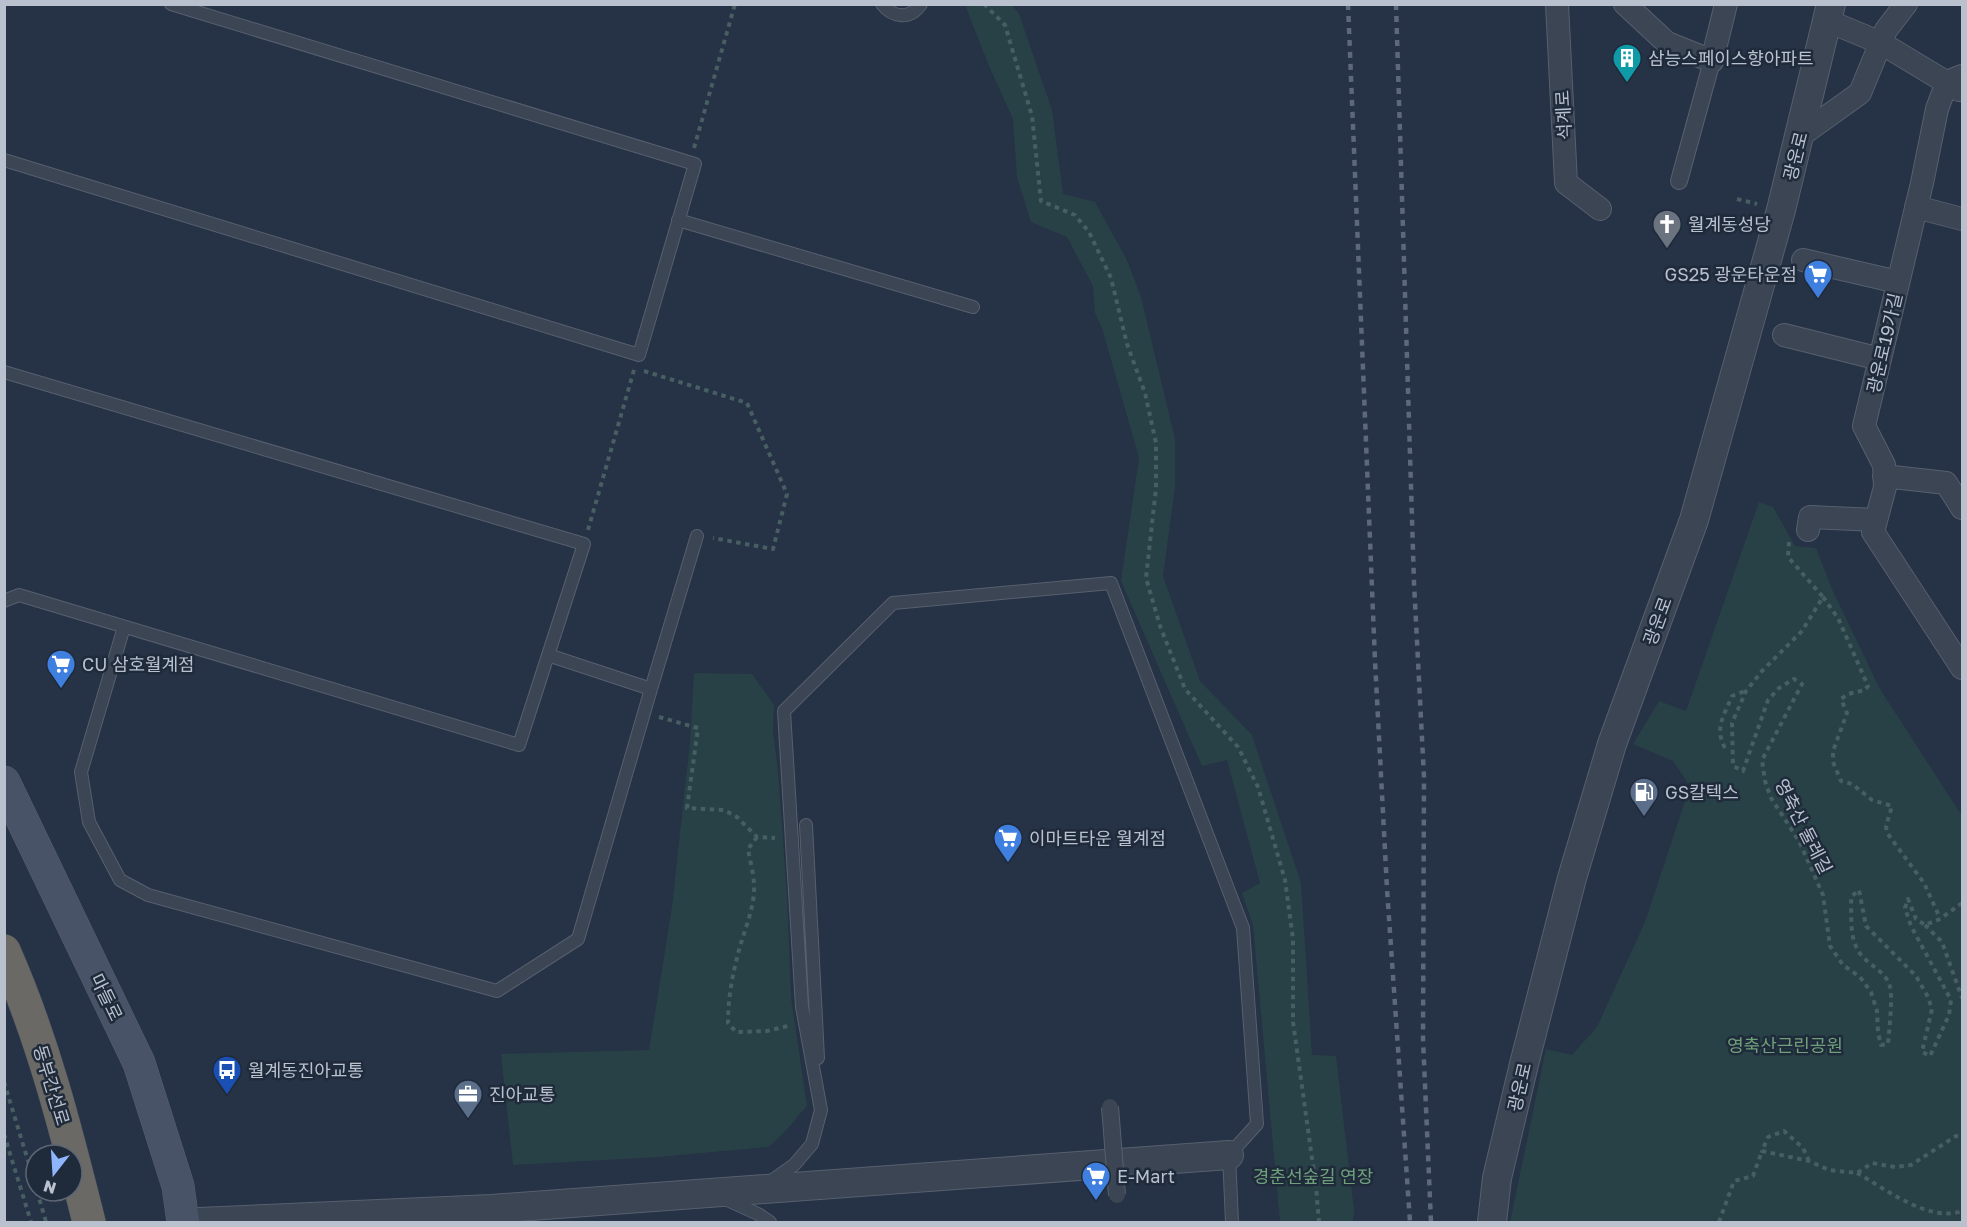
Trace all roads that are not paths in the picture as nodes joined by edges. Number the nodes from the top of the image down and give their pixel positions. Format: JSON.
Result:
{"nodes":[{"id":1,"x":171,"y":4,"type":"edge"},
{"id":2,"x":882,"y":4,"type":"edge"},
{"id":3,"x":921,"y":4,"type":"edge"},
{"id":4,"x":1557,"y":4,"type":"edge"},
{"id":5,"x":1625,"y":4,"type":"edge"},
{"id":6,"x":1726,"y":4,"type":"edge"},
{"id":7,"x":1906,"y":4,"type":"edge"},
{"id":8,"x":1829,"y":13,"type":"edge"},
{"id":9,"x":1881,"y":43,"type":"junction"},
{"id":10,"x":1712,"y":61,"type":"junction"},
{"id":11,"x":1957,"y":84,"type":"edge"},
{"id":12,"x":1800,"y":136,"type":"junction"},
{"id":13,"x":4,"y":160,"type":"edge"},
{"id":14,"x":1679,"y":181,"type":"dead end"},
{"id":15,"x":1916,"y":207,"type":"junction"},
{"id":16,"x":1600,"y":209,"type":"dead end"},
{"id":17,"x":1962,"y":219,"type":"edge"},
{"id":18,"x":678,"y":220,"type":"junction"},
{"id":19,"x":1803,"y":260,"type":"dead end"},
{"id":20,"x":1898,"y":282,"type":"junction"},
{"id":21,"x":973,"y":307,"type":"dead end"},
{"id":22,"x":1784,"y":335,"type":"dead end"},
{"id":23,"x":1880,"y":359,"type":"junction"},
{"id":24,"x":4,"y":372,"type":"edge"},
{"id":25,"x":1884,"y":476,"type":"junction"},
{"id":26,"x":1962,"y":508,"type":"edge"},
{"id":27,"x":1876,"y":520,"type":"junction"},
{"id":28,"x":1809,"y":524,"type":"road end"},
{"id":29,"x":698,"y":536,"type":"road end"},
{"id":30,"x":4,"y":602,"type":"edge"},
{"id":31,"x":124,"y":627,"type":"junction"},
{"id":32,"x":548,"y":655,"type":"junction"},
{"id":33,"x":1962,"y":669,"type":"edge"},
{"id":34,"x":651,"y":689,"type":"junction"},
{"id":35,"x":4,"y":782,"type":"edge"},
{"id":36,"x":806,"y":825,"type":"dead end"},
{"id":37,"x":4,"y":951,"type":"edge"},
{"id":38,"x":1110,"y":1107,"type":"dead end"},
{"id":39,"x":821,"y":1110,"type":"junction"},
{"id":40,"x":1229,"y":1155,"type":"junction"},
{"id":41,"x":759,"y":1191,"type":"junction"},
{"id":42,"x":713,"y":1194,"type":"junction"},
{"id":43,"x":1117,"y":1195,"type":"dead end"},
{"id":44,"x":491,"y":1216,"type":"edge"},
{"id":45,"x":89,"y":1222,"type":"edge"},
{"id":46,"x":183,"y":1222,"type":"edge"},
{"id":47,"x":199,"y":1222,"type":"edge"},
{"id":48,"x":770,"y":1222,"type":"edge"},
{"id":49,"x":1232,"y":1222,"type":"edge"},
{"id":50,"x":1492,"y":1222,"type":"edge"}],
"edges":[{"from":1,"to":18,"type":"lane"},
{"from":2,"to":3,"type":"lane"},
{"from":4,"to":16,"type":"street","name":"석계로"},
{"from":5,"to":10,"type":"street"},
{"from":6,"to":10,"type":"street"},
{"from":7,"to":9,"type":"street"},
{"from":8,"to":9,"type":"street","name":"광운로"},
{"from":8,"to":12,"type":"street","name":"광운로"},
{"from":9,"to":11,"type":"street","name":"광운로19가길"},
{"from":9,"to":12,"type":"street"},
{"from":10,"to":14,"type":"street"},
{"from":11,"to":15,"type":"street","name":"광운로19가길"},
{"from":12,"to":50,"type":"street","name":"광운로"},
{"from":13,"to":18,"type":"lane"},
{"from":15,"to":17,"type":"street"},
{"from":15,"to":20,"type":"street","name":"광운로19가길"},
{"from":18,"to":21,"type":"lane"},
{"from":19,"to":20,"type":"street"},
{"from":20,"to":23,"type":"street","name":"광운로19가길"},
{"from":22,"to":23,"type":"street"},
{"from":23,"to":25,"type":"street","name":"광운로19가길"},
{"from":24,"to":32,"type":"lane"},
{"from":25,"to":26,"type":"street"},
{"from":25,"to":27,"type":"street","name":"광운로19가길"},
{"from":27,"to":28,"type":"street"},
{"from":27,"to":33,"type":"street","name":"광운로19가길"},
{"from":29,"to":34,"type":"lane"},
{"from":30,"to":31,"type":"lane"},
{"from":31,"to":32,"type":"lane"},
{"from":31,"to":34,"type":"lane"},
{"from":32,"to":34,"type":"lane"},
{"from":35,"to":46,"type":"main road","name":"마들로"},
{"from":36,"to":39,"type":"lane"},
{"from":37,"to":45,"type":"highway","name":"동부간선로"},
{"from":38,"to":43,"type":"street","bridge":true},
{"from":39,"to":40,"type":"lane"},
{"from":39,"to":41,"type":"lane"},
{"from":40,"to":41,"type":"street"},
{"from":40,"to":49,"type":"lane"},
{"from":41,"to":42,"type":"street"},
{"from":42,"to":44,"type":"street"},
{"from":42,"to":48,"type":"lane"},
{"from":44,"to":47,"type":"street"}]}
